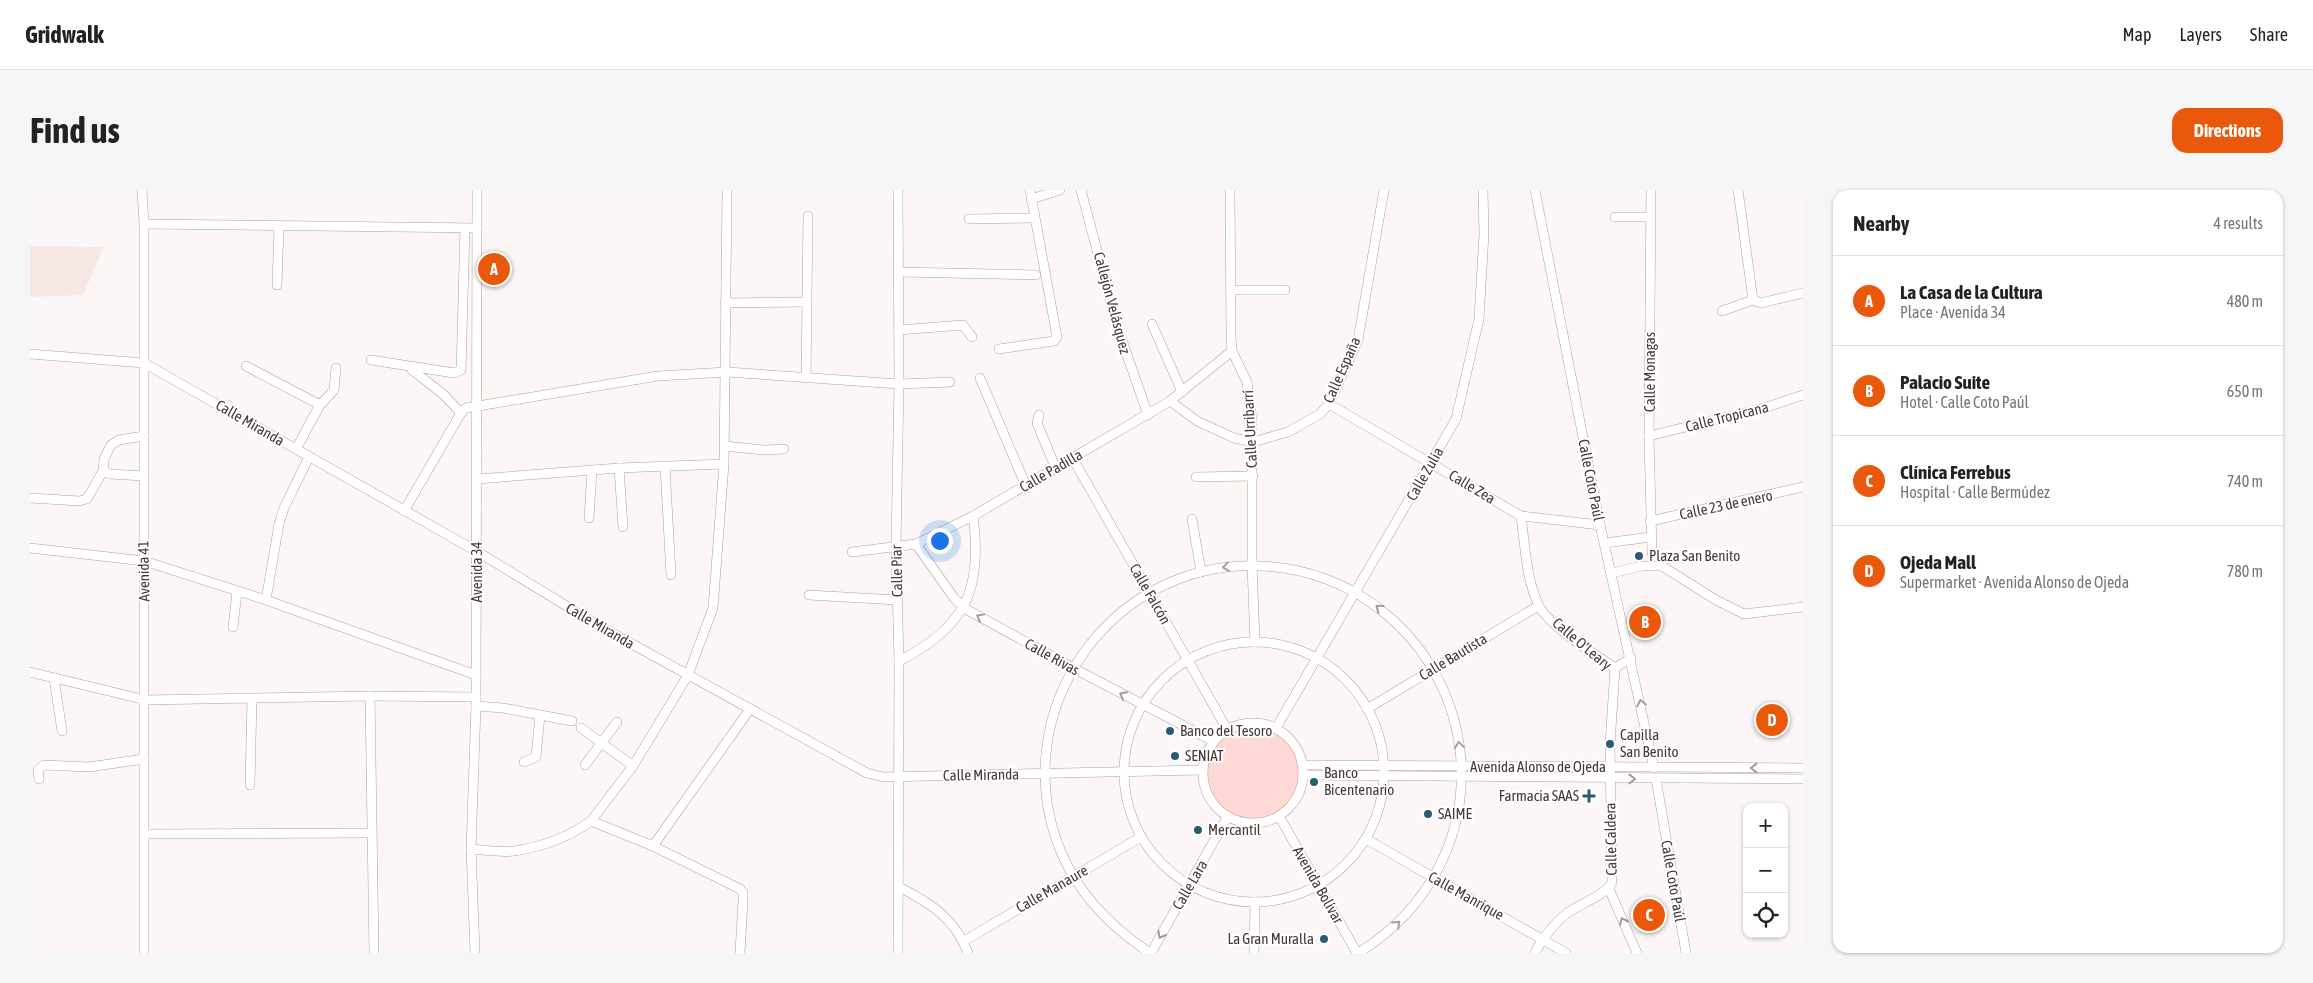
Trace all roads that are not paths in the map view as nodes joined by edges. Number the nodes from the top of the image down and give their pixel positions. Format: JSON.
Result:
{"nodes":[{"id":1,"x":142,"y":190,"type":"edge"},
{"id":2,"x":477,"y":190,"type":"edge"},
{"id":3,"x":727,"y":190,"type":"edge"},
{"id":4,"x":898,"y":190,"type":"edge"},
{"id":5,"x":1060,"y":190,"type":"edge"},
{"id":6,"x":1081,"y":190,"type":"edge"},
{"id":7,"x":1230,"y":190,"type":"edge"},
{"id":8,"x":1384,"y":190,"type":"edge"},
{"id":9,"x":1483,"y":190,"type":"edge"},
{"id":10,"x":1535,"y":190,"type":"edge"},
{"id":11,"x":1651,"y":190,"type":"edge"},
{"id":12,"x":1738,"y":190,"type":"edge"},
{"id":13,"x":1031,"y":194,"type":"edge"},
{"id":14,"x":808,"y":216,"type":"dead end"},
{"id":15,"x":1615,"y":217,"type":"dead end"},
{"id":16,"x":1651,"y":217,"type":"junction"},
{"id":17,"x":1034,"y":218,"type":"junction"},
{"id":18,"x":969,"y":219,"type":"dead end"},
{"id":19,"x":144,"y":224,"type":"junction"},
{"id":20,"x":279,"y":227,"type":"junction"},
{"id":21,"x":466,"y":228,"type":"junction"},
{"id":22,"x":477,"y":228,"type":"junction"},
{"id":23,"x":899,"y":272,"type":"junction"},
{"id":24,"x":1036,"y":274,"type":"dead end"},
{"id":25,"x":277,"y":285,"type":"dead end"},
{"id":26,"x":1231,"y":290,"type":"junction"},
{"id":27,"x":1285,"y":290,"type":"dead end"},
{"id":28,"x":1803,"y":293,"type":"edge"},
{"id":29,"x":1753,"y":300,"type":"junction"},
{"id":30,"x":807,"y":302,"type":"junction"},
{"id":31,"x":725,"y":303,"type":"junction"},
{"id":32,"x":1722,"y":311,"type":"dead end"},
{"id":33,"x":1152,"y":324,"type":"dead end"},
{"id":34,"x":900,"y":330,"type":"junction"},
{"id":35,"x":972,"y":337,"type":"dead end"},
{"id":36,"x":1000,"y":349,"type":"dead end"},
{"id":37,"x":1232,"y":351,"type":"junction"},
{"id":38,"x":30,"y":354,"type":"edge"},
{"id":39,"x":371,"y":360,"type":"dead end"},
{"id":40,"x":144,"y":363,"type":"junction"},
{"id":41,"x":246,"y":366,"type":"dead end"},
{"id":42,"x":336,"y":368,"type":"dead end"},
{"id":43,"x":410,"y":368,"type":"junction"},
{"id":44,"x":726,"y":372,"type":"junction"},
{"id":45,"x":806,"y":378,"type":"junction"},
{"id":46,"x":980,"y":378,"type":"dead end"},
{"id":47,"x":950,"y":382,"type":"dead end"},
{"id":48,"x":899,"y":384,"type":"junction"},
{"id":49,"x":1182,"y":392,"type":"junction"},
{"id":50,"x":1803,"y":394,"type":"edge"},
{"id":51,"x":1170,"y":402,"type":"junction"},
{"id":52,"x":1328,"y":404,"type":"junction"},
{"id":53,"x":320,"y":405,"type":"junction"},
{"id":54,"x":477,"y":406,"type":"junction"},
{"id":55,"x":461,"y":413,"type":"junction"},
{"id":56,"x":1148,"y":415,"type":"junction"},
{"id":57,"x":1039,"y":416,"type":"dead end"},
{"id":58,"x":144,"y":436,"type":"junction"},
{"id":59,"x":1649,"y":436,"type":"junction"},
{"id":60,"x":1253,"y":442,"type":"junction"},
{"id":61,"x":724,"y":446,"type":"junction"},
{"id":62,"x":296,"y":449,"type":"junction"},
{"id":63,"x":784,"y":449,"type":"dead end"},
{"id":64,"x":309,"y":457,"type":"junction"},
{"id":65,"x":1073,"y":458,"type":"junction"},
{"id":66,"x":1431,"y":462,"type":"junction"},
{"id":67,"x":724,"y":464,"type":"junction"},
{"id":68,"x":665,"y":466,"type":"junction"},
{"id":69,"x":619,"y":468,"type":"junction"},
{"id":70,"x":1056,"y":469,"type":"junction"},
{"id":71,"x":592,"y":470,"type":"junction"},
{"id":72,"x":103,"y":471,"type":"junction"},
{"id":73,"x":144,"y":476,"type":"junction"},
{"id":74,"x":1253,"y":476,"type":"junction"},
{"id":75,"x":1196,"y":478,"type":"dead end"},
{"id":76,"x":477,"y":479,"type":"junction"},
{"id":77,"x":1026,"y":486,"type":"junction"},
{"id":78,"x":1803,"y":487,"type":"edge"},
{"id":79,"x":30,"y":498,"type":"edge"},
{"id":80,"x":404,"y":511,"type":"junction"},
{"id":81,"x":973,"y":516,"type":"junction"},
{"id":82,"x":1521,"y":516,"type":"junction"},
{"id":83,"x":589,"y":518,"type":"dead end"},
{"id":84,"x":1192,"y":519,"type":"dead end"},
{"id":85,"x":1650,"y":521,"type":"junction"},
{"id":86,"x":1600,"y":525,"type":"junction"},
{"id":87,"x":623,"y":527,"type":"dead end"},
{"id":88,"x":1651,"y":537,"type":"junction"},
{"id":89,"x":1605,"y":542,"type":"junction"},
{"id":90,"x":916,"y":544,"type":"junction"},
{"id":91,"x":896,"y":546,"type":"junction"},
{"id":92,"x":30,"y":548,"type":"edge"},
{"id":93,"x":478,"y":552,"type":"junction"},
{"id":94,"x":852,"y":552,"type":"dead end"},
{"id":95,"x":1652,"y":553,"type":"junction"},
{"id":96,"x":144,"y":561,"type":"junction"},
{"id":97,"x":1252,"y":565,"type":"junction"},
{"id":98,"x":1642,"y":566,"type":"junction"},
{"id":99,"x":1662,"y":566,"type":"junction"},
{"id":100,"x":1200,"y":572,"type":"junction"},
{"id":101,"x":1612,"y":573,"type":"junction"},
{"id":102,"x":670,"y":575,"type":"dead end"},
{"id":103,"x":237,"y":592,"type":"junction"},
{"id":104,"x":1149,"y":592,"type":"junction"},
{"id":105,"x":1356,"y":593,"type":"junction"},
{"id":106,"x":809,"y":595,"type":"dead end"},
{"id":107,"x":266,"y":600,"type":"junction"},
{"id":108,"x":897,"y":600,"type":"junction"},
{"id":109,"x":1538,"y":606,"type":"junction"},
{"id":110,"x":1803,"y":607,"type":"edge"},
{"id":111,"x":964,"y":608,"type":"junction"},
{"id":112,"x":233,"y":628,"type":"dead end"},
{"id":113,"x":1255,"y":642,"type":"junction"},
{"id":114,"x":1631,"y":658,"type":"junction"},
{"id":115,"x":1318,"y":659,"type":"junction"},
{"id":116,"x":1188,"y":660,"type":"junction"},
{"id":117,"x":899,"y":661,"type":"junction"},
{"id":118,"x":1073,"y":668,"type":"junction"},
{"id":119,"x":1615,"y":668,"type":"junction"},
{"id":120,"x":1433,"y":669,"type":"junction"},
{"id":121,"x":30,"y":672,"type":"edge"},
{"id":122,"x":476,"y":675,"type":"junction"},
{"id":123,"x":688,"y":675,"type":"junction"},
{"id":124,"x":54,"y":678,"type":"junction"},
{"id":125,"x":370,"y":696,"type":"junction"},
{"id":126,"x":252,"y":699,"type":"junction"},
{"id":127,"x":146,"y":700,"type":"junction"},
{"id":128,"x":476,"y":702,"type":"junction"},
{"id":129,"x":1142,"y":705,"type":"junction"},
{"id":130,"x":750,"y":709,"type":"junction"},
{"id":131,"x":1367,"y":709,"type":"junction"},
{"id":132,"x":540,"y":715,"type":"junction"},
{"id":133,"x":572,"y":721,"type":"dead end"},
{"id":134,"x":617,"y":722,"type":"dead end"},
{"id":135,"x":581,"y":728,"type":"dead end"},
{"id":136,"x":1276,"y":728,"type":"junction"},
{"id":137,"x":1227,"y":729,"type":"junction"},
{"id":138,"x":62,"y":731,"type":"dead end"},
{"id":139,"x":1213,"y":741,"type":"junction"},
{"id":140,"x":603,"y":742,"type":"junction"},
{"id":141,"x":144,"y":759,"type":"junction"},
{"id":142,"x":524,"y":762,"type":"dead end"},
{"id":143,"x":585,"y":765,"type":"dead end"},
{"id":144,"x":1384,"y":765,"type":"junction"},
{"id":145,"x":634,"y":766,"type":"junction"},
{"id":146,"x":1462,"y":767,"type":"junction"},
{"id":147,"x":1610,"y":768,"type":"junction"},
{"id":148,"x":1654,"y":768,"type":"junction"},
{"id":149,"x":1803,"y":768,"type":"edge"},
{"id":150,"x":1202,"y":770,"type":"junction"},
{"id":151,"x":1303,"y":770,"type":"junction"},
{"id":152,"x":1124,"y":772,"type":"junction"},
{"id":153,"x":1045,"y":774,"type":"junction"},
{"id":154,"x":899,"y":776,"type":"junction"},
{"id":155,"x":1384,"y":776,"type":"junction"},
{"id":156,"x":1462,"y":777,"type":"junction"},
{"id":157,"x":39,"y":779,"type":"dead end"},
{"id":158,"x":1610,"y":779,"type":"junction"},
{"id":159,"x":1656,"y":779,"type":"junction"},
{"id":160,"x":1803,"y":779,"type":"edge"},
{"id":161,"x":250,"y":785,"type":"dead end"},
{"id":162,"x":1228,"y":816,"type":"junction"},
{"id":163,"x":1279,"y":816,"type":"junction"},
{"id":164,"x":591,"y":821,"type":"junction"},
{"id":165,"x":371,"y":833,"type":"junction"},
{"id":166,"x":145,"y":834,"type":"junction"},
{"id":167,"x":1140,"y":837,"type":"junction"},
{"id":168,"x":1366,"y":839,"type":"junction"},
{"id":169,"x":652,"y":846,"type":"junction"},
{"id":170,"x":471,"y":849,"type":"junction"},
{"id":171,"x":1073,"y":876,"type":"junction"},
{"id":172,"x":1433,"y":878,"type":"junction"},
{"id":173,"x":1190,"y":886,"type":"junction"},
{"id":174,"x":1318,"y":886,"type":"junction"},
{"id":175,"x":898,"y":887,"type":"junction"},
{"id":176,"x":1609,"y":889,"type":"junction"},
{"id":177,"x":1255,"y":902,"type":"junction"},
{"id":178,"x":1542,"y":939,"type":"junction"},
{"id":179,"x":964,"y":941,"type":"junction"},
{"id":180,"x":144,"y":953,"type":"edge"},
{"id":181,"x":374,"y":953,"type":"edge"},
{"id":182,"x":475,"y":953,"type":"edge"},
{"id":183,"x":740,"y":953,"type":"edge"},
{"id":184,"x":898,"y":953,"type":"edge"},
{"id":185,"x":968,"y":953,"type":"edge"},
{"id":186,"x":1150,"y":953,"type":"edge"},
{"id":187,"x":1254,"y":953,"type":"edge"},
{"id":188,"x":1358,"y":953,"type":"edge"},
{"id":189,"x":1536,"y":953,"type":"edge"},
{"id":190,"x":1566,"y":953,"type":"edge"},
{"id":191,"x":1637,"y":953,"type":"edge"},
{"id":192,"x":1686,"y":953,"type":"edge"}],
"edges":[{"from":1,"to":19,"type":"street","name":"Avenida 41"},
{"from":2,"to":22,"type":"street","name":"Avenida 34"},
{"from":3,"to":31,"type":"street"},
{"from":4,"to":23,"type":"street","name":"Calle Piar"},
{"from":5,"to":13,"type":"street"},
{"from":6,"to":56,"type":"street","name":"Callejón Velásquez"},
{"from":7,"to":26,"type":"street","name":"Calle Urribarrí"},
{"from":8,"to":52,"type":"street","name":"Calle España"},
{"from":9,"to":66,"type":"street","name":"Calle Zulia"},
{"from":10,"to":86,"type":"street","name":"Calle Coto Paúl"},
{"from":11,"to":16,"type":"street","name":"Calle Monagas"},
{"from":12,"to":29,"type":"street"},
{"from":13,"to":17,"type":"street"},
{"from":14,"to":30,"type":"street"},
{"from":15,"to":16,"type":"street"},
{"from":16,"to":59,"type":"street","name":"Calle Monagas"},
{"from":17,"to":18,"type":"street"},
{"from":17,"to":36,"type":"street"},
{"from":19,"to":20,"type":"street"},
{"from":19,"to":40,"type":"street","name":"Avenida 41"},
{"from":20,"to":21,"type":"street"},
{"from":20,"to":25,"type":"street"},
{"from":21,"to":22,"type":"street"},
{"from":21,"to":43,"type":"street"},
{"from":22,"to":54,"type":"street","name":"Avenida 34"},
{"from":23,"to":24,"type":"street"},
{"from":23,"to":34,"type":"street","name":"Calle Piar"},
{"from":26,"to":27,"type":"street"},
{"from":26,"to":37,"type":"street","name":"Calle Urribarrí"},
{"from":28,"to":29,"type":"street"},
{"from":29,"to":32,"type":"street"},
{"from":30,"to":31,"type":"street"},
{"from":30,"to":45,"type":"street"},
{"from":31,"to":44,"type":"street"},
{"from":33,"to":49,"type":"street"},
{"from":34,"to":35,"type":"street"},
{"from":34,"to":48,"type":"street","name":"Calle Piar"},
{"from":37,"to":49,"type":"street","name":"Calle Padilla"},
{"from":37,"to":60,"type":"street","name":"Calle Urribarrí"},
{"from":38,"to":40,"type":"street","name":"Calle Miranda"},
{"from":39,"to":43,"type":"street"},
{"from":40,"to":58,"type":"street","name":"Avenida 41"},
{"from":40,"to":62,"type":"street","name":"Calle Miranda"},
{"from":41,"to":53,"type":"street"},
{"from":42,"to":53,"type":"street"},
{"from":43,"to":55,"type":"street"},
{"from":44,"to":45,"type":"street"},
{"from":44,"to":54,"type":"street"},
{"from":44,"to":61,"type":"street"},
{"from":45,"to":48,"type":"street"},
{"from":46,"to":77,"type":"street"},
{"from":47,"to":48,"type":"street"},
{"from":48,"to":91,"type":"street","name":"Calle Piar"},
{"from":49,"to":51,"type":"street","name":"Calle Padilla"},
{"from":50,"to":59,"type":"street","name":"Calle Tropicana"},
{"from":51,"to":56,"type":"street","name":"Calle Padilla"},
{"from":51,"to":60,"type":"street"},
{"from":52,"to":60,"type":"street","name":"Calle España"},
{"from":52,"to":66,"type":"street","name":"Calle Zea"},
{"from":53,"to":62,"type":"street"},
{"from":54,"to":55,"type":"street"},
{"from":54,"to":76,"type":"street","name":"Avenida 34"},
{"from":55,"to":80,"type":"street"},
{"from":56,"to":65,"type":"street","name":"Calle Padilla"},
{"from":57,"to":70,"type":"street"},
{"from":58,"to":72,"type":"street"},
{"from":58,"to":73,"type":"street","name":"Avenida 41"},
{"from":59,"to":85,"type":"street","name":"Calle Monagas"},
{"from":60,"to":74,"type":"street","name":"Calle Urribarrí"},
{"from":61,"to":63,"type":"street"},
{"from":61,"to":67,"type":"street"},
{"from":62,"to":64,"type":"street","name":"Calle Miranda"},
{"from":64,"to":80,"type":"street","name":"Calle Miranda"},
{"from":64,"to":107,"type":"street"},
{"from":65,"to":70,"type":"street","name":"Calle Padilla"},
{"from":65,"to":104,"type":"street","name":"Calle Falcón"},
{"from":66,"to":82,"type":"street","name":"Calle Zea"},
{"from":66,"to":105,"type":"street","name":"Calle Zulia"},
{"from":67,"to":68,"type":"street"},
{"from":67,"to":123,"type":"street"},
{"from":68,"to":69,"type":"street"},
{"from":68,"to":102,"type":"street"},
{"from":69,"to":71,"type":"street"},
{"from":69,"to":87,"type":"street"},
{"from":70,"to":77,"type":"street","name":"Calle Padilla"},
{"from":71,"to":76,"type":"street"},
{"from":71,"to":83,"type":"street"},
{"from":72,"to":73,"type":"street"},
{"from":72,"to":79,"type":"street"},
{"from":73,"to":96,"type":"street","name":"Avenida 41"},
{"from":74,"to":75,"type":"street"},
{"from":74,"to":97,"type":"street","name":"Calle Urribarrí"},
{"from":76,"to":93,"type":"street","name":"Avenida 34"},
{"from":77,"to":81,"type":"street","name":"Calle Padilla"},
{"from":78,"to":85,"type":"street","name":"Calle 23 de enero"},
{"from":80,"to":93,"type":"street","name":"Calle Miranda"},
{"from":81,"to":90,"type":"street","name":"Calle Padilla"},
{"from":81,"to":111,"type":"street"},
{"from":82,"to":86,"type":"street","name":"Calle Zea"},
{"from":82,"to":109,"type":"street","name":"Calle O'Leary"},
{"from":84,"to":100,"type":"street"},
{"from":85,"to":88,"type":"street","name":"Calle Monagas"},
{"from":86,"to":89,"type":"street","name":"Calle Coto Paúl"},
{"from":88,"to":89,"type":"street"},
{"from":88,"to":95,"type":"street","name":"Calle Monagas"},
{"from":89,"to":101,"type":"street","name":"Calle Coto Paúl"},
{"from":90,"to":91,"type":"street","name":"Calle Padilla"},
{"from":90,"to":111,"type":"street","name":"Calle Rivas"},
{"from":91,"to":94,"type":"street","name":"Calle Padilla"},
{"from":91,"to":108,"type":"street","name":"Calle Piar"},
{"from":92,"to":96,"type":"street"},
{"from":93,"to":122,"type":"street","name":"Avenida 34"},
{"from":93,"to":123,"type":"street","name":"Calle Miranda"},
{"from":95,"to":98,"type":"street"},
{"from":95,"to":99,"type":"street"},
{"from":96,"to":103,"type":"street"},
{"from":96,"to":127,"type":"street","name":"Avenida 41"},
{"from":97,"to":100,"type":"street","one_way":true},
{"from":97,"to":105,"type":"street"},
{"from":97,"to":113,"type":"street","name":"Calle Urribarrí"},
{"from":98,"to":99,"type":"street"},
{"from":98,"to":101,"type":"street"},
{"from":99,"to":110,"type":"street"},
{"from":100,"to":104,"type":"street"},
{"from":101,"to":114,"type":"street","name":"Calle Coto Paúl"},
{"from":103,"to":107,"type":"street"},
{"from":103,"to":112,"type":"street"},
{"from":104,"to":116,"type":"street","name":"Calle Falcón"},
{"from":104,"to":118,"type":"street"},
{"from":105,"to":115,"type":"street","name":"Calle Zulia"},
{"from":120,"to":105,"type":"street","one_way":true},
{"from":106,"to":108,"type":"street"},
{"from":107,"to":122,"type":"street"},
{"from":108,"to":117,"type":"street","name":"Calle Piar"},
{"from":109,"to":119,"type":"street","name":"Calle O'Leary"},
{"from":109,"to":120,"type":"street","name":"Calle Bautista"},
{"from":111,"to":117,"type":"street"},
{"from":118,"to":111,"type":"street","name":"Calle Rivas","one_way":true},
{"from":113,"to":115,"type":"street"},
{"from":113,"to":116,"type":"street"},
{"from":114,"to":119,"type":"street"},
{"from":148,"to":114,"type":"street","name":"Calle Coto Paúl","one_way":true},
{"from":115,"to":131,"type":"street"},
{"from":115,"to":136,"type":"street","name":"Calle Zulia"},
{"from":116,"to":129,"type":"street"},
{"from":116,"to":137,"type":"street","name":"Calle Falcón"},
{"from":117,"to":154,"type":"street","name":"Calle Piar"},
{"from":129,"to":118,"type":"street","name":"Calle Rivas","one_way":true},
{"from":118,"to":153,"type":"street"},
{"from":119,"to":147,"type":"street","name":"Calle O'Leary"},
{"from":120,"to":131,"type":"street","name":"Calle Bautista"},
{"from":146,"to":120,"type":"street","one_way":true},
{"from":121,"to":124,"type":"street"},
{"from":122,"to":128,"type":"street","name":"Avenida 34"},
{"from":123,"to":130,"type":"street","name":"Calle Miranda"},
{"from":123,"to":145,"type":"street"},
{"from":124,"to":127,"type":"street"},
{"from":124,"to":138,"type":"street"},
{"from":125,"to":126,"type":"street"},
{"from":125,"to":128,"type":"street"},
{"from":125,"to":165,"type":"street"},
{"from":126,"to":127,"type":"street"},
{"from":126,"to":161,"type":"street"},
{"from":127,"to":141,"type":"street","name":"Avenida 41"},
{"from":128,"to":132,"type":"street"},
{"from":128,"to":170,"type":"street","name":"Avenida 34"},
{"from":129,"to":139,"type":"street","name":"Calle Rivas"},
{"from":129,"to":152,"type":"street"},
{"from":130,"to":154,"type":"street","name":"Calle Miranda"},
{"from":130,"to":169,"type":"street"},
{"from":131,"to":144,"type":"street"},
{"from":132,"to":133,"type":"street"},
{"from":132,"to":142,"type":"street"},
{"from":134,"to":140,"type":"street"},
{"from":135,"to":140,"type":"street"},
{"from":136,"to":137,"type":"street"},
{"from":136,"to":151,"type":"street"},
{"from":137,"to":139,"type":"street"},
{"from":139,"to":150,"type":"street"},
{"from":140,"to":143,"type":"street"},
{"from":140,"to":145,"type":"street"},
{"from":141,"to":157,"type":"street"},
{"from":141,"to":166,"type":"street","name":"Avenida 41"},
{"from":144,"to":146,"type":"street","name":"Avenida Alonso de Ojeda"},
{"from":144,"to":151,"type":"street","name":"Avenida Alonso de Ojeda"},
{"from":144,"to":155,"type":"street"},
{"from":145,"to":164,"type":"street"},
{"from":146,"to":147,"type":"street","name":"Avenida Alonso de Ojeda"},
{"from":146,"to":156,"type":"street"},
{"from":147,"to":148,"type":"street","name":"Avenida Alonso de Ojeda"},
{"from":147,"to":158,"type":"street","name":"Calle O'Leary"},
{"from":149,"to":148,"type":"street","name":"Avenida Alonso de Ojeda","one_way":true},
{"from":150,"to":152,"type":"street","name":"Calle Miranda"},
{"from":150,"to":162,"type":"street"},
{"from":151,"to":155,"type":"street","name":"Avenida Alonso de Ojeda"},
{"from":151,"to":163,"type":"street"},
{"from":152,"to":153,"type":"street","name":"Calle Miranda"},
{"from":152,"to":167,"type":"street"},
{"from":153,"to":154,"type":"street","name":"Calle Miranda"},
{"from":153,"to":171,"type":"street"},
{"from":154,"to":175,"type":"street","name":"Calle Piar"},
{"from":155,"to":156,"type":"street","name":"Avenida Alonso de Ojeda"},
{"from":155,"to":168,"type":"street"},
{"from":156,"to":158,"type":"street","name":"Avenida Alonso de Ojeda"},
{"from":156,"to":172,"type":"street"},
{"from":158,"to":159,"type":"street","name":"Avenida Alonso de Ojeda","one_way":true},
{"from":158,"to":176,"type":"street","name":"Calle Caldera"},
{"from":159,"to":160,"type":"street","name":"Avenida Alonso de Ojeda"},
{"from":159,"to":192,"type":"street","name":"Calle Coto Paúl"},
{"from":162,"to":163,"type":"street"},
{"from":162,"to":173,"type":"street","name":"Calle Lara"},
{"from":163,"to":174,"type":"street","name":"Avenida Bolívar"},
{"from":164,"to":169,"type":"street"},
{"from":164,"to":170,"type":"street"},
{"from":165,"to":166,"type":"street"},
{"from":165,"to":181,"type":"street"},
{"from":166,"to":180,"type":"street","name":"Avenida 41"},
{"from":167,"to":171,"type":"street","name":"Calle Manaure"},
{"from":167,"to":173,"type":"street"},
{"from":168,"to":172,"type":"street","name":"Calle Manrique"},
{"from":168,"to":174,"type":"street"},
{"from":169,"to":183,"type":"street"},
{"from":170,"to":182,"type":"street","name":"Avenida 34"},
{"from":171,"to":179,"type":"street","name":"Calle Manaure"},
{"from":171,"to":186,"type":"street"},
{"from":172,"to":178,"type":"street","name":"Calle Manrique"},
{"from":188,"to":172,"type":"street","one_way":true},
{"from":173,"to":177,"type":"street"},
{"from":173,"to":186,"type":"street","name":"Calle Lara","one_way":true},
{"from":174,"to":177,"type":"street"},
{"from":174,"to":188,"type":"street","name":"Avenida Bolívar"},
{"from":175,"to":179,"type":"street"},
{"from":175,"to":184,"type":"street","name":"Calle Piar"},
{"from":176,"to":178,"type":"street","name":"Calle Caldera"},
{"from":191,"to":176,"type":"street","one_way":true},
{"from":177,"to":187,"type":"street"},
{"from":178,"to":189,"type":"street","name":"Calle Caldera"},
{"from":178,"to":190,"type":"street","name":"Calle Manrique"},
{"from":179,"to":185,"type":"street"}]}
